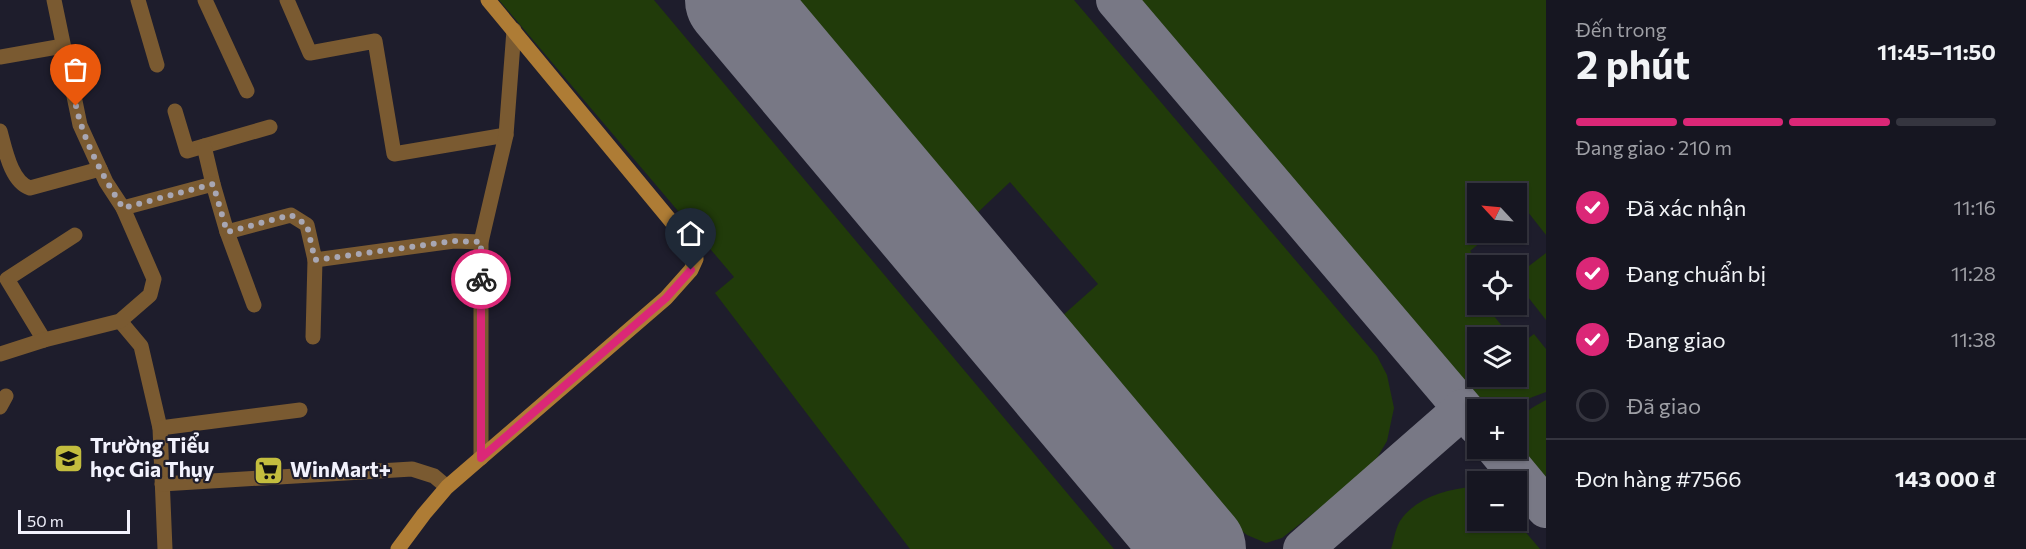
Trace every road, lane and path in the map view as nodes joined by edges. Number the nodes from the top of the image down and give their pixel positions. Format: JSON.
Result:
{"nodes":[{"id":1,"x":54,"y":0,"type":"edge"},
{"id":2,"x":138,"y":0,"type":"edge"},
{"id":3,"x":205,"y":0,"type":"edge"},
{"id":4,"x":287,"y":0,"type":"edge"},
{"id":5,"x":488,"y":0,"type":"edge"},
{"id":6,"x":514,"y":30,"type":"junction"},
{"id":7,"x":63,"y":46,"type":"junction"},
{"id":8,"x":0,"y":57,"type":"edge"},
{"id":9,"x":157,"y":65,"type":"dead end"},
{"id":10,"x":247,"y":91,"type":"dead end"},
{"id":11,"x":175,"y":111,"type":"dead end"},
{"id":12,"x":270,"y":127,"type":"dead end"},
{"id":13,"x":0,"y":131,"type":"edge"},
{"id":14,"x":506,"y":135,"type":"junction"},
{"id":15,"x":204,"y":146,"type":"junction"},
{"id":16,"x":100,"y":169,"type":"junction"},
{"id":17,"x":213,"y":184,"type":"junction"},
{"id":18,"x":123,"y":208,"type":"junction"},
{"id":19,"x":227,"y":232,"type":"junction"},
{"id":20,"x":75,"y":234,"type":"dead end"},
{"id":21,"x":481,"y":242,"type":"junction"},
{"id":22,"x":315,"y":260,"type":"junction"},
{"id":23,"x":254,"y":305,"type":"dead end"},
{"id":24,"x":120,"y":321,"type":"junction"},
{"id":25,"x":313,"y":337,"type":"dead end"},
{"id":26,"x":44,"y":340,"type":"junction"},
{"id":27,"x":0,"y":354,"type":"edge"},
{"id":28,"x":300,"y":410,"type":"dead end"},
{"id":29,"x":160,"y":428,"type":"junction"},
{"id":30,"x":481,"y":458,"type":"junction"},
{"id":31,"x":162,"y":484,"type":"junction"},
{"id":32,"x":447,"y":487,"type":"junction"},
{"id":33,"x":165,"y":549,"type":"edge"},
{"id":34,"x":398,"y":549,"type":"edge"}],
"edges":[{"from":1,"to":7,"type":"street"},
{"from":2,"to":9,"type":"street"},
{"from":3,"to":10,"type":"street"},
{"from":4,"to":14,"type":"street"},
{"from":5,"to":6,"type":"street"},
{"from":6,"to":14,"type":"street"},
{"from":6,"to":30,"type":"street"},
{"from":7,"to":8,"type":"street"},
{"from":7,"to":16,"type":"street"},
{"from":11,"to":15,"type":"street"},
{"from":12,"to":15,"type":"street"},
{"from":13,"to":16,"type":"street"},
{"from":14,"to":21,"type":"street"},
{"from":15,"to":17,"type":"street"},
{"from":16,"to":18,"type":"street"},
{"from":17,"to":18,"type":"street"},
{"from":17,"to":19,"type":"street"},
{"from":18,"to":24,"type":"street"},
{"from":19,"to":22,"type":"street"},
{"from":19,"to":23,"type":"street"},
{"from":20,"to":26,"type":"street"},
{"from":21,"to":22,"type":"street"},
{"from":21,"to":30,"type":"street"},
{"from":22,"to":25,"type":"street"},
{"from":24,"to":26,"type":"street"},
{"from":24,"to":29,"type":"street"},
{"from":26,"to":27,"type":"street"},
{"from":28,"to":29,"type":"street"},
{"from":29,"to":31,"type":"street"},
{"from":30,"to":32,"type":"street"},
{"from":31,"to":32,"type":"street"},
{"from":31,"to":33,"type":"street"},
{"from":32,"to":34,"type":"street"}]}
